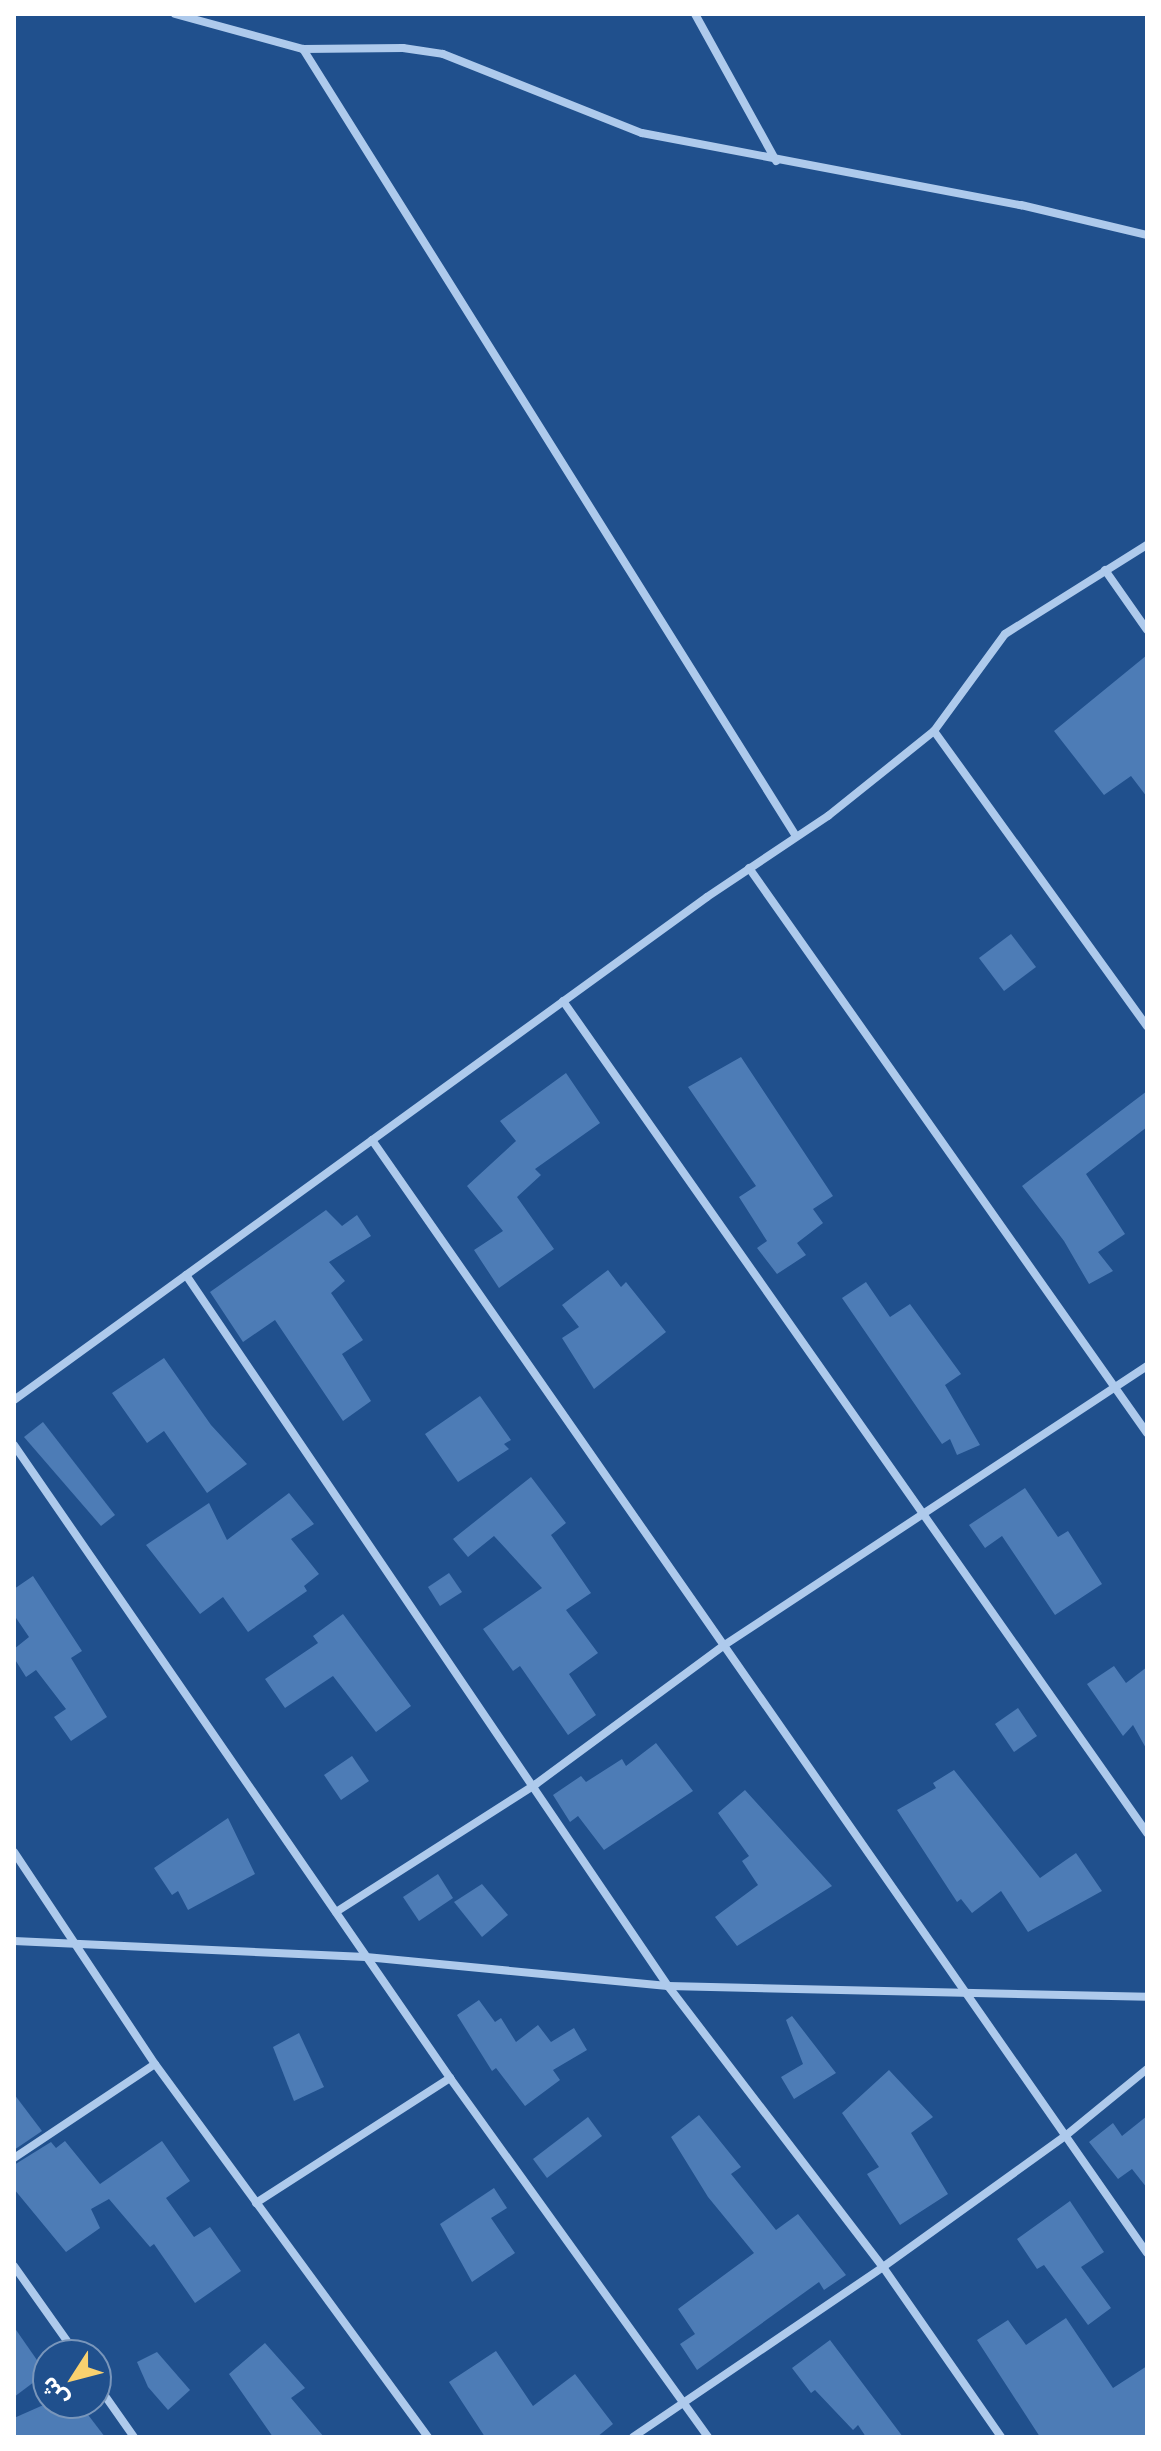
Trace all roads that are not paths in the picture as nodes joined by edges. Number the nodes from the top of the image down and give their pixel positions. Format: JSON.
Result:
{"nodes":[{"id":1,"x":175,"y":14,"type":"edge"},
{"id":2,"x":695,"y":14,"type":"edge"},
{"id":3,"x":303,"y":49,"type":"junction"},
{"id":4,"x":776,"y":161,"type":"junction"},
{"id":5,"x":1147,"y":235,"type":"edge"},
{"id":6,"x":1147,"y":545,"type":"edge"},
{"id":7,"x":1105,"y":570,"type":"junction"},
{"id":8,"x":1147,"y":630,"type":"edge"},
{"id":9,"x":934,"y":731,"type":"junction"},
{"id":10,"x":796,"y":836,"type":"junction"},
{"id":11,"x":749,"y":868,"type":"junction"},
{"id":12,"x":563,"y":1001,"type":"junction"},
{"id":13,"x":1147,"y":1026,"type":"edge"},
{"id":14,"x":372,"y":1140,"type":"junction"},
{"id":15,"x":186,"y":1275,"type":"junction"},
{"id":16,"x":1147,"y":1366,"type":"edge"},
{"id":17,"x":1115,"y":1389,"type":"junction"},
{"id":18,"x":14,"y":1400,"type":"edge"},
{"id":19,"x":1147,"y":1433,"type":"edge"},
{"id":20,"x":14,"y":1445,"type":"edge"},
{"id":21,"x":921,"y":1516,"type":"junction"},
{"id":22,"x":723,"y":1646,"type":"junction"},
{"id":23,"x":536,"y":1784,"type":"junction"},
{"id":24,"x":1147,"y":1833,"type":"edge"},
{"id":25,"x":14,"y":1852,"type":"edge"},
{"id":26,"x":336,"y":1912,"type":"junction"},
{"id":27,"x":14,"y":1941,"type":"edge"},
{"id":28,"x":75,"y":1941,"type":"junction"},
{"id":29,"x":366,"y":1957,"type":"junction"},
{"id":30,"x":668,"y":1986,"type":"junction"},
{"id":31,"x":968,"y":1996,"type":"junction"},
{"id":32,"x":1147,"y":1997,"type":"edge"},
{"id":33,"x":155,"y":2064,"type":"junction"},
{"id":34,"x":1147,"y":2069,"type":"edge"},
{"id":35,"x":450,"y":2078,"type":"junction"},
{"id":36,"x":1064,"y":2137,"type":"junction"},
{"id":37,"x":14,"y":2158,"type":"edge"},
{"id":38,"x":256,"y":2203,"type":"junction"},
{"id":39,"x":1147,"y":2253,"type":"edge"},
{"id":40,"x":14,"y":2266,"type":"edge"},
{"id":41,"x":883,"y":2267,"type":"junction"},
{"id":42,"x":66,"y":2339,"type":"edge"},
{"id":43,"x":683,"y":2401,"type":"junction"},
{"id":44,"x":112,"y":2406,"type":"edge"},
{"id":45,"x":134,"y":2437,"type":"edge"},
{"id":46,"x":428,"y":2437,"type":"edge"},
{"id":47,"x":633,"y":2437,"type":"edge"},
{"id":48,"x":708,"y":2437,"type":"edge"},
{"id":49,"x":1001,"y":2437,"type":"edge"}],
"edges":[{"from":1,"to":3,"type":"street"},
{"from":2,"to":4,"type":"street"},
{"from":3,"to":4,"type":"street"},
{"from":3,"to":10,"type":"street"},
{"from":4,"to":5,"type":"street"},
{"from":6,"to":7,"type":"street"},
{"from":7,"to":8,"type":"street"},
{"from":7,"to":9,"type":"street"},
{"from":9,"to":10,"type":"street"},
{"from":9,"to":13,"type":"street"},
{"from":10,"to":11,"type":"street"},
{"from":11,"to":12,"type":"street"},
{"from":11,"to":17,"type":"street"},
{"from":12,"to":14,"type":"street"},
{"from":12,"to":21,"type":"street"},
{"from":14,"to":15,"type":"street"},
{"from":14,"to":22,"type":"street"},
{"from":15,"to":18,"type":"street"},
{"from":15,"to":23,"type":"street"},
{"from":16,"to":17,"type":"street"},
{"from":17,"to":19,"type":"street"},
{"from":17,"to":21,"type":"street"},
{"from":20,"to":26,"type":"street"},
{"from":21,"to":22,"type":"street"},
{"from":21,"to":24,"type":"street"},
{"from":22,"to":23,"type":"street"},
{"from":22,"to":31,"type":"street"},
{"from":23,"to":26,"type":"street"},
{"from":23,"to":30,"type":"street"},
{"from":25,"to":28,"type":"street"},
{"from":26,"to":29,"type":"street"},
{"from":27,"to":28,"type":"street"},
{"from":28,"to":29,"type":"street"},
{"from":28,"to":33,"type":"street"},
{"from":29,"to":30,"type":"street"},
{"from":29,"to":35,"type":"street"},
{"from":30,"to":31,"type":"street"},
{"from":30,"to":41,"type":"street"},
{"from":31,"to":32,"type":"street"},
{"from":31,"to":36,"type":"street"},
{"from":33,"to":37,"type":"street"},
{"from":33,"to":38,"type":"street"},
{"from":34,"to":36,"type":"street"},
{"from":35,"to":38,"type":"street"},
{"from":35,"to":43,"type":"street"},
{"from":36,"to":39,"type":"street"},
{"from":36,"to":41,"type":"street"},
{"from":38,"to":46,"type":"street"},
{"from":40,"to":42,"type":"street"},
{"from":41,"to":43,"type":"street"},
{"from":41,"to":49,"type":"street"},
{"from":43,"to":47,"type":"street"},
{"from":43,"to":48,"type":"street"},
{"from":44,"to":45,"type":"street"}]}
